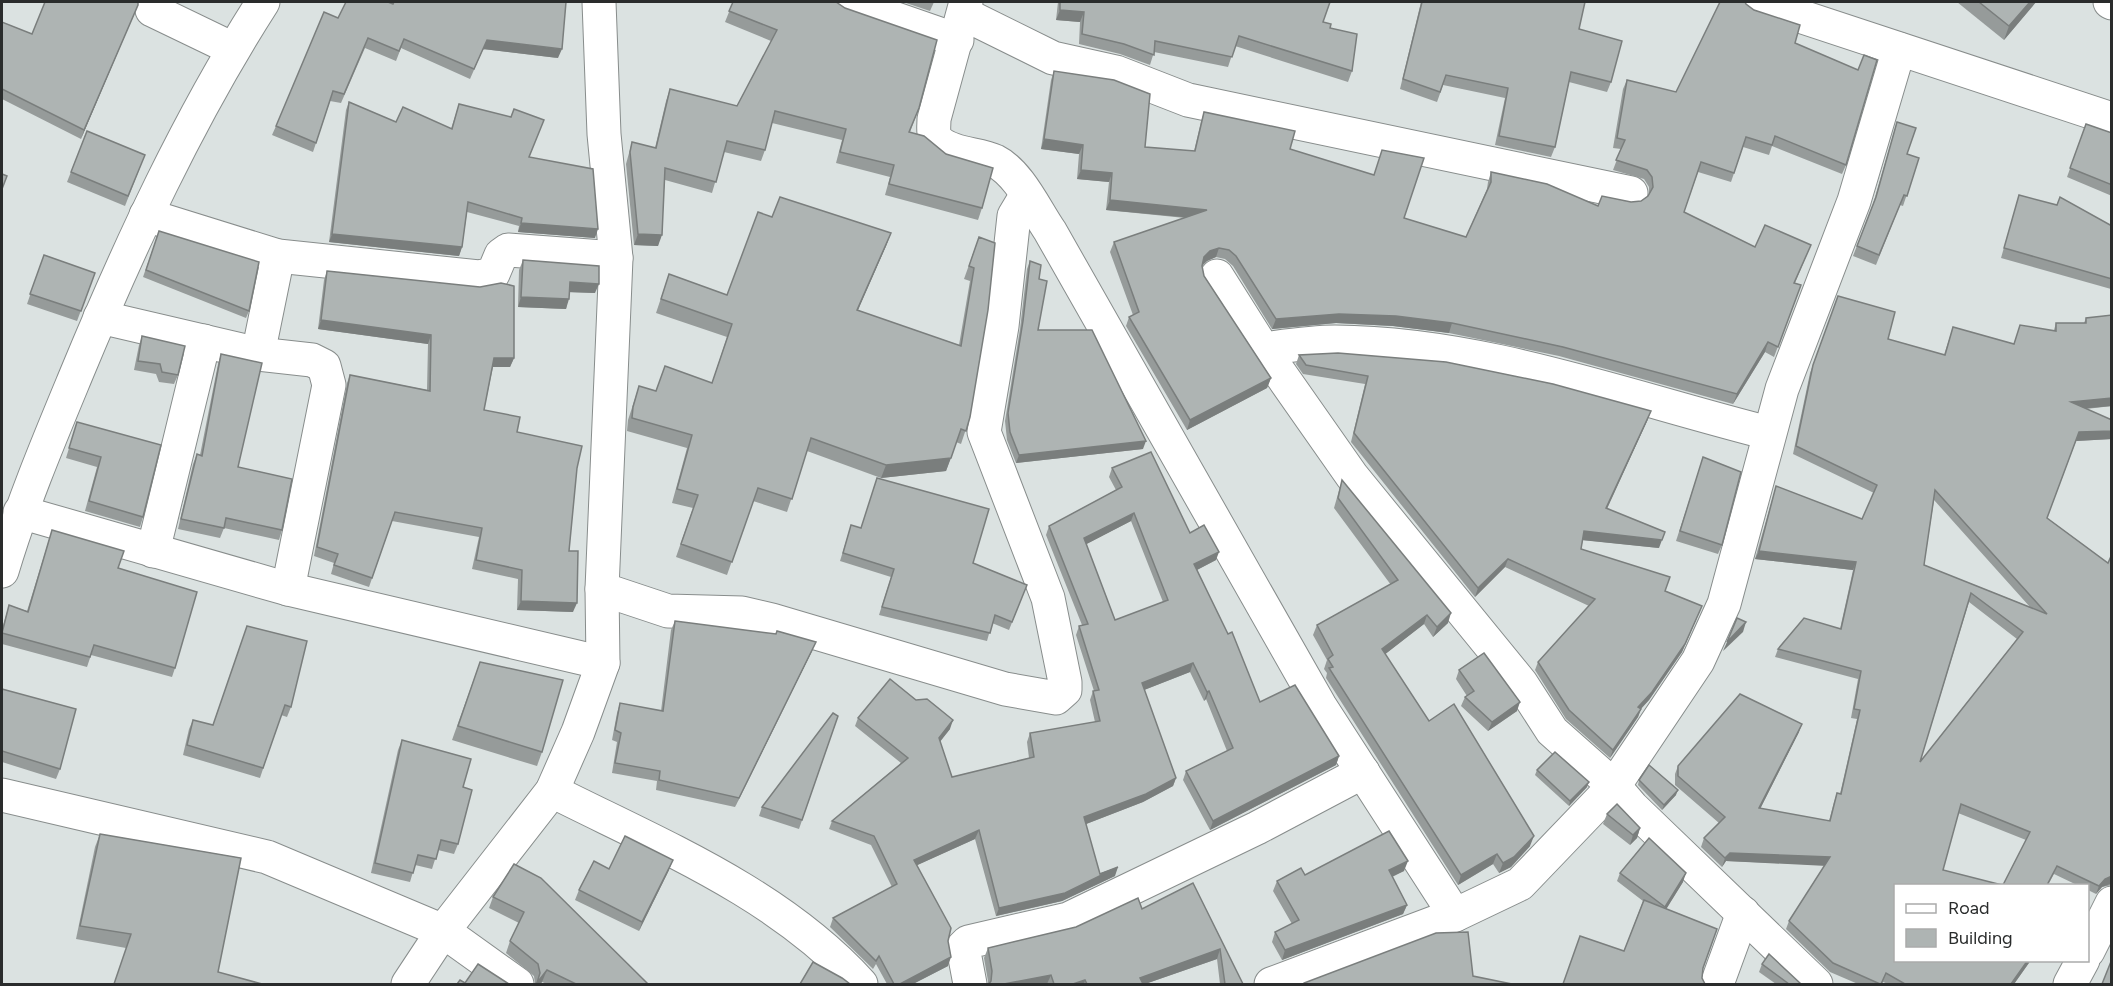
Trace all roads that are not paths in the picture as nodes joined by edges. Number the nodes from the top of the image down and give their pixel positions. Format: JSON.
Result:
{"nodes":[{"id":1,"x":156,"y":2,"type":"edge"},
{"id":2,"x":263,"y":2,"type":"edge"},
{"id":3,"x":599,"y":2,"type":"edge"},
{"id":4,"x":847,"y":2,"type":"edge"},
{"id":5,"x":1757,"y":2,"type":"edge"},
{"id":6,"x":962,"y":18,"type":"edge"},
{"id":7,"x":232,"y":49,"type":"junction"},
{"id":8,"x":1899,"y":50,"type":"junction"},
{"id":9,"x":2112,"y":119,"type":"edge"},
{"id":10,"x":1631,"y":193,"type":"dead end"},
{"id":11,"x":1026,"y":196,"type":"junction"},
{"id":12,"x":146,"y":215,"type":"junction"},
{"id":13,"x":278,"y":256,"type":"junction"},
{"id":14,"x":616,"y":258,"type":"junction"},
{"id":15,"x":1217,"y":276,"type":"dead end"},
{"id":16,"x":100,"y":317,"type":"junction"},
{"id":17,"x":204,"y":341,"type":"junction"},
{"id":18,"x":1263,"y":349,"type":"junction"},
{"id":19,"x":258,"y":354,"type":"junction"},
{"id":20,"x":1769,"y":433,"type":"junction"},
{"id":21,"x":20,"y":512,"type":"junction"},
{"id":22,"x":153,"y":551,"type":"junction"},
{"id":23,"x":2,"y":571,"type":"edge"},
{"id":24,"x":288,"y":589,"type":"junction"},
{"id":25,"x":602,"y":589,"type":"junction"},
{"id":26,"x":603,"y":663,"type":"junction"},
{"id":27,"x":1363,"y":772,"type":"junction"},
{"id":28,"x":1614,"y":786,"type":"junction"},
{"id":29,"x":552,"y":791,"type":"junction"},
{"id":30,"x":2,"y":795,"type":"edge"},
{"id":31,"x":2112,"y":903,"type":"edge"},
{"id":32,"x":1743,"y":913,"type":"junction"},
{"id":33,"x":1455,"y":915,"type":"junction"},
{"id":34,"x":443,"y":931,"type":"junction"},
{"id":35,"x":2089,"y":949,"type":"edge"},
{"id":36,"x":2082,"y":962,"type":"edge"},
{"id":37,"x":408,"y":984,"type":"edge"},
{"id":38,"x":517,"y":984,"type":"edge"},
{"id":39,"x":861,"y":984,"type":"edge"},
{"id":40,"x":970,"y":984,"type":"edge"},
{"id":41,"x":1270,"y":984,"type":"edge"},
{"id":42,"x":1717,"y":984,"type":"edge"},
{"id":43,"x":1816,"y":984,"type":"edge"},
{"id":44,"x":2070,"y":984,"type":"edge"}],
"edges":[{"from":1,"to":7,"type":"street"},
{"from":2,"to":7,"type":"street"},
{"from":3,"to":14,"type":"street"},
{"from":4,"to":6,"type":"street"},
{"from":5,"to":8,"type":"street"},
{"from":6,"to":10,"type":"street"},
{"from":6,"to":11,"type":"street"},
{"from":7,"to":12,"type":"street"},
{"from":8,"to":9,"type":"street"},
{"from":8,"to":20,"type":"street"},
{"from":11,"to":25,"type":"street"},
{"from":11,"to":27,"type":"street"},
{"from":12,"to":13,"type":"street"},
{"from":12,"to":16,"type":"street"},
{"from":13,"to":14,"type":"street"},
{"from":13,"to":19,"type":"street"},
{"from":14,"to":25,"type":"street"},
{"from":15,"to":18,"type":"street"},
{"from":16,"to":17,"type":"street"},
{"from":16,"to":21,"type":"street"},
{"from":17,"to":19,"type":"street"},
{"from":17,"to":22,"type":"street"},
{"from":18,"to":20,"type":"street"},
{"from":18,"to":28,"type":"street"},
{"from":19,"to":24,"type":"street"},
{"from":20,"to":28,"type":"street"},
{"from":21,"to":22,"type":"street"},
{"from":21,"to":23,"type":"street"},
{"from":22,"to":24,"type":"street"},
{"from":24,"to":26,"type":"street"},
{"from":25,"to":26,"type":"street"},
{"from":26,"to":29,"type":"street"},
{"from":27,"to":33,"type":"street"},
{"from":27,"to":40,"type":"street"},
{"from":28,"to":32,"type":"street"},
{"from":28,"to":33,"type":"street"},
{"from":29,"to":34,"type":"street"},
{"from":29,"to":39,"type":"street"},
{"from":30,"to":34,"type":"street"},
{"from":31,"to":35,"type":"street"},
{"from":32,"to":42,"type":"street"},
{"from":32,"to":43,"type":"street"},
{"from":33,"to":41,"type":"street"},
{"from":34,"to":37,"type":"street"},
{"from":34,"to":38,"type":"street"},
{"from":36,"to":44,"type":"street"}]}
